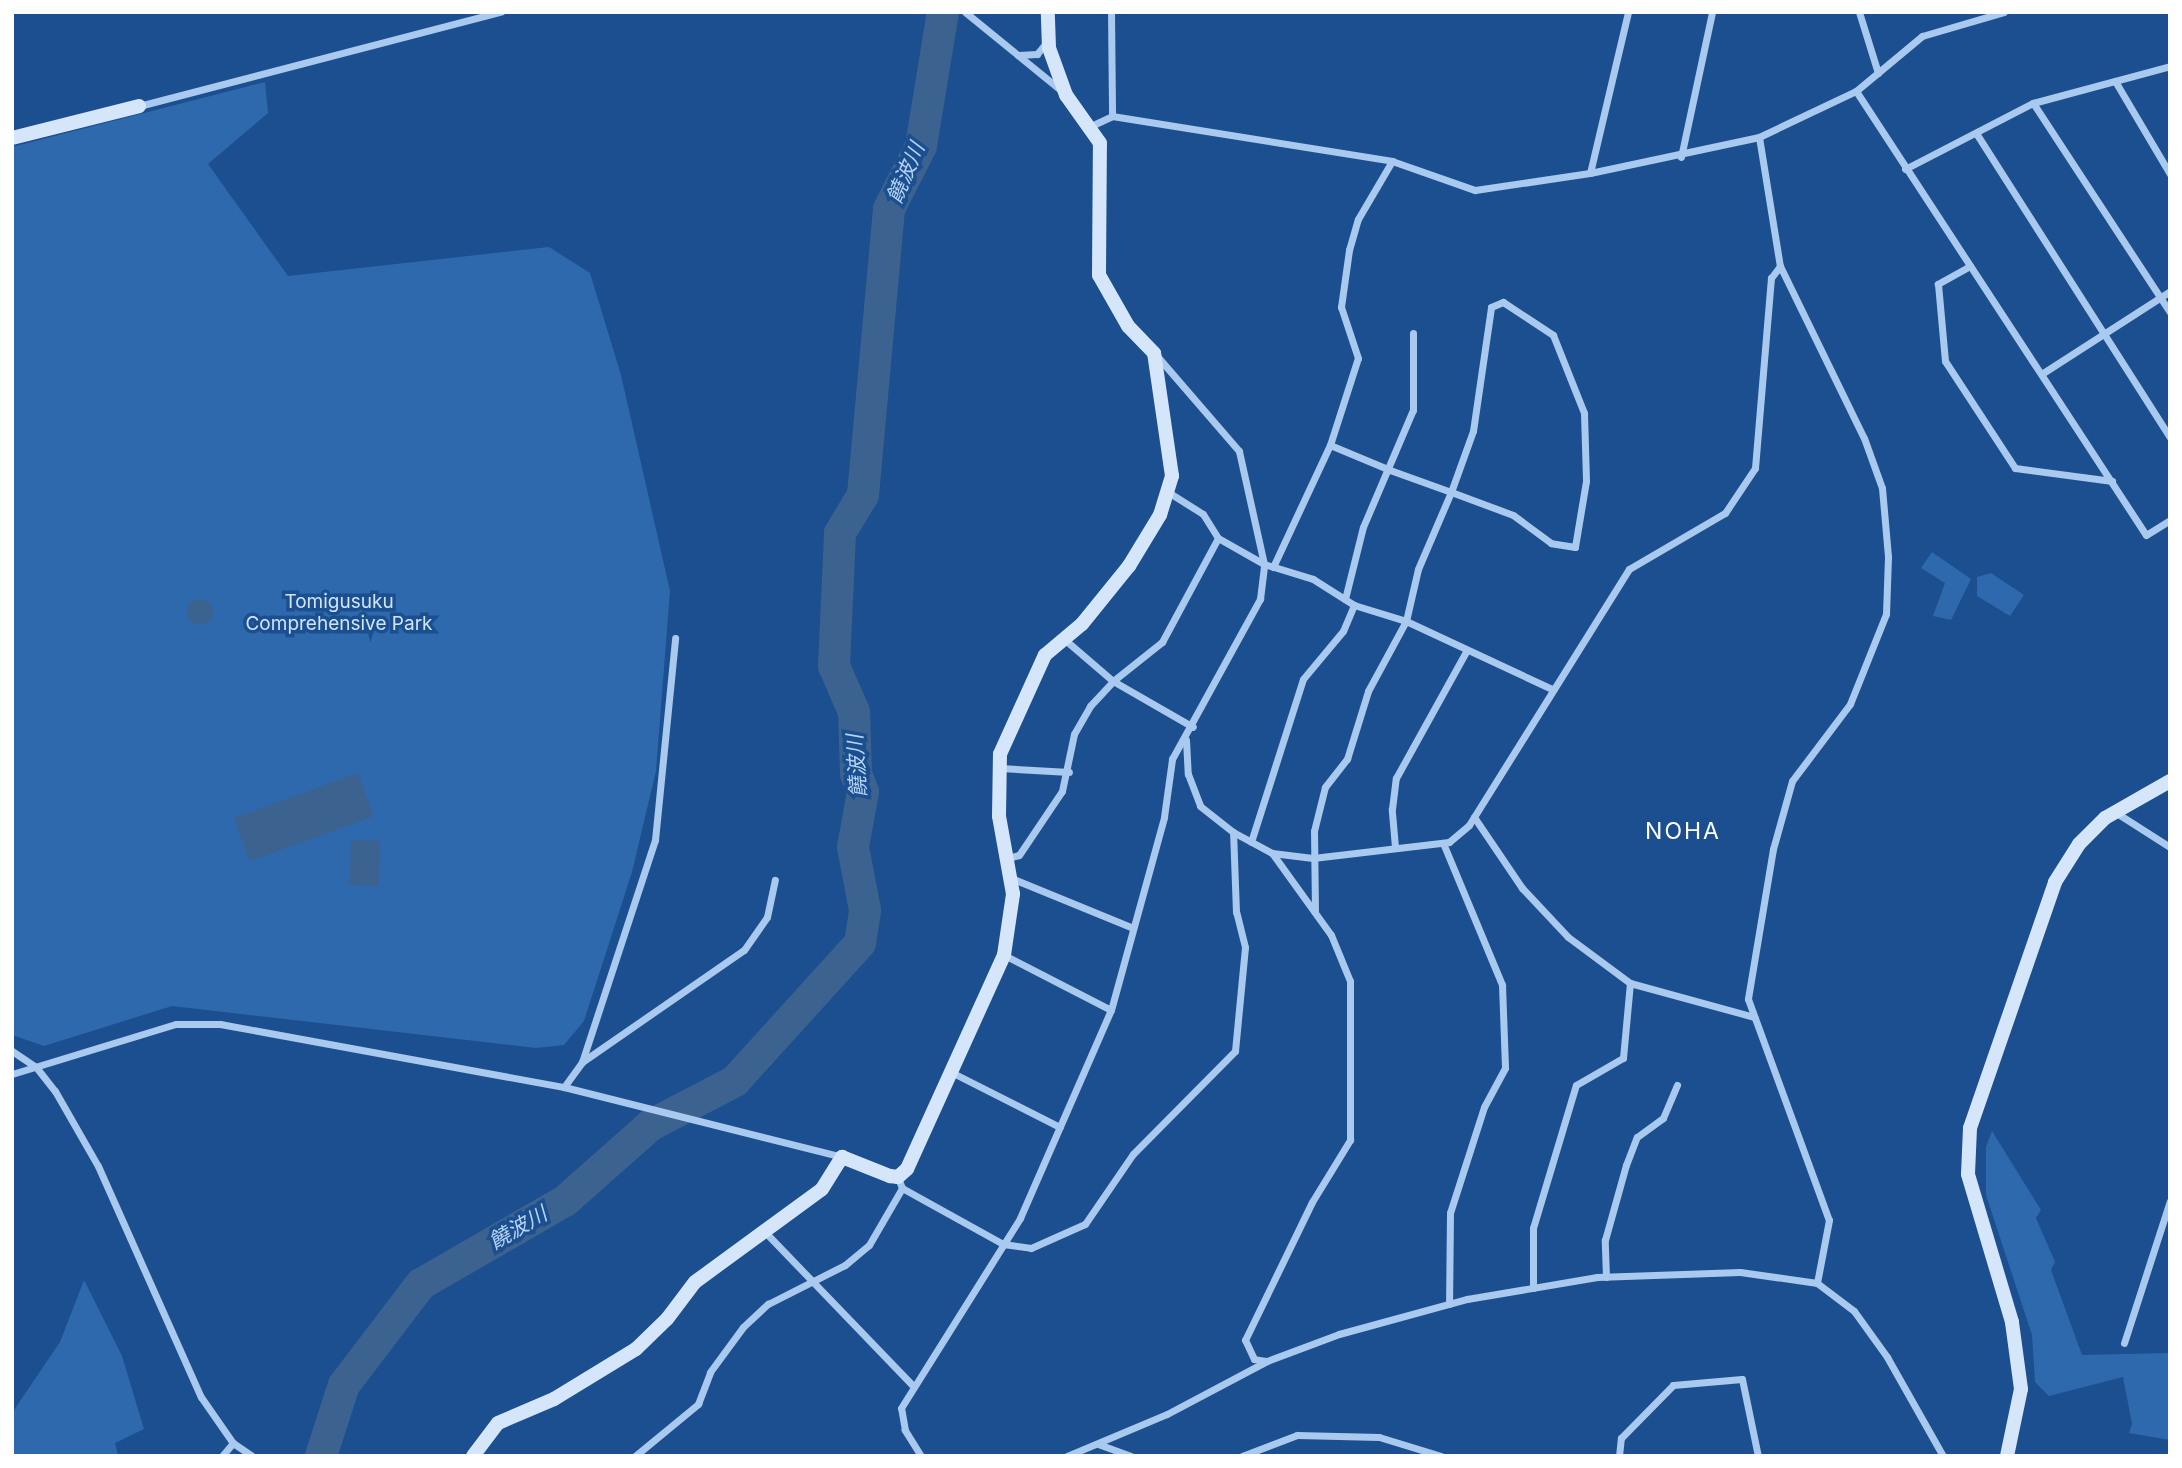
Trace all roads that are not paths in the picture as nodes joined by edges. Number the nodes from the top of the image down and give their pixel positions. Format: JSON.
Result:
{"nodes":[{"id":1,"x":501,"y":12,"type":"edge"},
{"id":2,"x":965,"y":12,"type":"edge"},
{"id":3,"x":1048,"y":12,"type":"edge"},
{"id":4,"x":1111,"y":12,"type":"edge"},
{"id":5,"x":1628,"y":12,"type":"edge"},
{"id":6,"x":1712,"y":12,"type":"edge"},
{"id":7,"x":1859,"y":12,"type":"edge"},
{"id":8,"x":2004,"y":12,"type":"edge"},
{"id":9,"x":1047,"y":39,"type":"junction"},
{"id":10,"x":1017,"y":55,"type":"junction"},
{"id":11,"x":2170,"y":66,"type":"edge"},
{"id":12,"x":1878,"y":73,"type":"junction"},
{"id":13,"x":2115,"y":81,"type":"junction"},
{"id":14,"x":1856,"y":91,"type":"junction"},
{"id":15,"x":1066,"y":94,"type":"junction"},
{"id":16,"x":2033,"y":103,"type":"junction"},
{"id":17,"x":139,"y":106,"type":"joint"},
{"id":18,"x":1112,"y":116,"type":"junction"},
{"id":19,"x":1091,"y":126,"type":"junction"},
{"id":20,"x":1976,"y":133,"type":"junction"},
{"id":21,"x":1759,"y":137,"type":"junction"},
{"id":22,"x":12,"y":138,"type":"edge"},
{"id":23,"x":1681,"y":157,"type":"junction"},
{"id":24,"x":1392,"y":161,"type":"junction"},
{"id":25,"x":1905,"y":169,"type":"junction"},
{"id":26,"x":1590,"y":173,"type":"junction"},
{"id":27,"x":2170,"y":174,"type":"edge"},
{"id":28,"x":1780,"y":265,"type":"junction"},
{"id":29,"x":1970,"y":266,"type":"junction"},
{"id":30,"x":2170,"y":291,"type":"edge"},
{"id":31,"x":2160,"y":297,"type":"junction"},
{"id":32,"x":2170,"y":312,"type":"edge"},
{"id":33,"x":1413,"y":333,"type":"dead end"},
{"id":34,"x":2104,"y":334,"type":"junction"},
{"id":35,"x":1154,"y":353,"type":"junction"},
{"id":36,"x":2043,"y":373,"type":"junction"},
{"id":37,"x":2170,"y":438,"type":"edge"},
{"id":38,"x":1330,"y":445,"type":"junction"},
{"id":39,"x":1390,"y":470,"type":"junction"},
{"id":40,"x":2112,"y":481,"type":"junction"},
{"id":41,"x":1168,"y":492,"type":"junction"},
{"id":42,"x":1451,"y":492,"type":"junction"},
{"id":43,"x":2170,"y":520,"type":"edge"},
{"id":44,"x":1218,"y":538,"type":"junction"},
{"id":45,"x":1264,"y":564,"type":"junction"},
{"id":46,"x":1273,"y":567,"type":"junction"},
{"id":47,"x":1345,"y":599,"type":"junction"},
{"id":48,"x":1354,"y":605,"type":"junction"},
{"id":49,"x":1406,"y":621,"type":"junction"},
{"id":50,"x":675,"y":639,"type":"dead end"},
{"id":51,"x":1064,"y":639,"type":"junction"},
{"id":52,"x":1467,"y":650,"type":"junction"},
{"id":53,"x":1112,"y":681,"type":"junction"},
{"id":54,"x":1552,"y":689,"type":"junction"},
{"id":55,"x":1193,"y":727,"type":"junction"},
{"id":56,"x":1186,"y":739,"type":"junction"},
{"id":57,"x":1000,"y":768,"type":"junction"},
{"id":58,"x":1069,"y":772,"type":"junction"},
{"id":59,"x":2170,"y":781,"type":"edge"},
{"id":60,"x":2114,"y":811,"type":"junction"},
{"id":61,"x":1474,"y":817,"type":"junction"},
{"id":62,"x":1233,"y":832,"type":"junction"},
{"id":63,"x":1251,"y":842,"type":"junction"},
{"id":64,"x":1443,"y":843,"type":"junction"},
{"id":65,"x":1395,"y":847,"type":"junction"},
{"id":66,"x":2170,"y":847,"type":"edge"},
{"id":67,"x":1272,"y":853,"type":"junction"},
{"id":68,"x":1008,"y":858,"type":"junction"},
{"id":69,"x":1313,"y":858,"type":"junction"},
{"id":70,"x":1010,"y":877,"type":"junction"},
{"id":71,"x":775,"y":880,"type":"dead end"},
{"id":72,"x":1315,"y":912,"type":"junction"},
{"id":73,"x":1133,"y":928,"type":"junction"},
{"id":74,"x":1004,"y":955,"type":"junction"},
{"id":75,"x":1630,"y":984,"type":"junction"},
{"id":76,"x":1111,"y":1010,"type":"junction"},
{"id":77,"x":1754,"y":1017,"type":"junction"},
{"id":78,"x":12,"y":1051,"type":"edge"},
{"id":79,"x":582,"y":1062,"type":"junction"},
{"id":80,"x":36,"y":1067,"type":"junction"},
{"id":81,"x":948,"y":1070,"type":"junction"},
{"id":82,"x":12,"y":1074,"type":"edge"},
{"id":83,"x":1678,"y":1085,"type":"dead end"},
{"id":84,"x":564,"y":1087,"type":"junction"},
{"id":85,"x":1059,"y":1127,"type":"junction"},
{"id":86,"x":842,"y":1157,"type":"junction"},
{"id":87,"x":900,"y":1183,"type":"junction"},
{"id":88,"x":2170,"y":1201,"type":"edge"},
{"id":89,"x":765,"y":1232,"type":"junction"},
{"id":90,"x":1003,"y":1244,"type":"junction"},
{"id":91,"x":1606,"y":1277,"type":"junction"},
{"id":92,"x":813,"y":1283,"type":"junction"},
{"id":93,"x":1817,"y":1283,"type":"junction"},
{"id":94,"x":1533,"y":1288,"type":"junction"},
{"id":95,"x":1449,"y":1304,"type":"junction"},
{"id":96,"x":2124,"y":1343,"type":"dead end"},
{"id":97,"x":1266,"y":1361,"type":"junction"},
{"id":98,"x":912,"y":1385,"type":"junction"},
{"id":99,"x":233,"y":1443,"type":"junction"},
{"id":100,"x":1097,"y":1444,"type":"junction"},
{"id":101,"x":2006,"y":1453,"type":"edge"},
{"id":102,"x":222,"y":1456,"type":"edge"},
{"id":103,"x":252,"y":1456,"type":"edge"},
{"id":104,"x":473,"y":1456,"type":"edge"},
{"id":105,"x":635,"y":1456,"type":"edge"},
{"id":106,"x":921,"y":1456,"type":"edge"},
{"id":107,"x":1067,"y":1456,"type":"edge"},
{"id":108,"x":1131,"y":1456,"type":"edge"},
{"id":109,"x":1241,"y":1456,"type":"edge"},
{"id":110,"x":1441,"y":1456,"type":"edge"},
{"id":111,"x":1619,"y":1456,"type":"edge"},
{"id":112,"x":1758,"y":1456,"type":"edge"},
{"id":113,"x":1943,"y":1456,"type":"edge"}],
"edges":[{"from":1,"to":17,"type":"street"},
{"from":2,"to":10,"type":"street"},
{"from":3,"to":9,"type":"street"},
{"from":4,"to":18,"type":"street"},
{"from":5,"to":26,"type":"street"},
{"from":6,"to":23,"type":"street"},
{"from":7,"to":12,"type":"street"},
{"from":8,"to":12,"type":"street"},
{"from":9,"to":10,"type":"street"},
{"from":9,"to":15,"type":"street"},
{"from":10,"to":15,"type":"street"},
{"from":11,"to":13,"type":"street"},
{"from":12,"to":14,"type":"street"},
{"from":13,"to":16,"type":"street"},
{"from":13,"to":27,"type":"street"},
{"from":14,"to":21,"type":"street"},
{"from":14,"to":25,"type":"street"},
{"from":15,"to":19,"type":"street"},
{"from":16,"to":20,"type":"street"},
{"from":16,"to":31,"type":"street"},
{"from":17,"to":22,"type":"street"},
{"from":18,"to":19,"type":"street"},
{"from":18,"to":24,"type":"street"},
{"from":19,"to":35,"type":"street"},
{"from":20,"to":25,"type":"street"},
{"from":20,"to":34,"type":"street"},
{"from":21,"to":23,"type":"street"},
{"from":21,"to":28,"type":"street"},
{"from":23,"to":26,"type":"street"},
{"from":24,"to":26,"type":"street"},
{"from":24,"to":38,"type":"street"},
{"from":25,"to":29,"type":"street"},
{"from":28,"to":54,"type":"street"},
{"from":28,"to":77,"type":"street"},
{"from":29,"to":36,"type":"street"},
{"from":29,"to":40,"type":"street"},
{"from":30,"to":31,"type":"street"},
{"from":31,"to":32,"type":"street"},
{"from":31,"to":34,"type":"street"},
{"from":33,"to":39,"type":"street"},
{"from":34,"to":36,"type":"street"},
{"from":34,"to":37,"type":"street"},
{"from":35,"to":41,"type":"street"},
{"from":35,"to":45,"type":"street"},
{"from":36,"to":40,"type":"street"},
{"from":38,"to":39,"type":"street"},
{"from":38,"to":46,"type":"street"},
{"from":39,"to":42,"type":"street"},
{"from":39,"to":47,"type":"street"},
{"from":40,"to":43,"type":"street"},
{"from":41,"to":44,"type":"street"},
{"from":41,"to":51,"type":"street"},
{"from":42,"to":42,"type":"street"},
{"from":42,"to":49,"type":"street"},
{"from":44,"to":45,"type":"street"},
{"from":44,"to":53,"type":"street"},
{"from":45,"to":46,"type":"street"},
{"from":45,"to":55,"type":"street"},
{"from":46,"to":47,"type":"street"},
{"from":47,"to":48,"type":"street"},
{"from":48,"to":49,"type":"street"},
{"from":48,"to":63,"type":"street"},
{"from":49,"to":52,"type":"street"},
{"from":49,"to":69,"type":"street"},
{"from":50,"to":79,"type":"street"},
{"from":51,"to":53,"type":"street"},
{"from":51,"to":57,"type":"street"},
{"from":52,"to":54,"type":"street"},
{"from":52,"to":65,"type":"street"},
{"from":53,"to":55,"type":"street"},
{"from":53,"to":58,"type":"street"},
{"from":54,"to":61,"type":"street"},
{"from":55,"to":56,"type":"street"},
{"from":56,"to":62,"type":"street"},
{"from":56,"to":73,"type":"street"},
{"from":57,"to":58,"type":"street"},
{"from":57,"to":68,"type":"street"},
{"from":58,"to":68,"type":"street"},
{"from":59,"to":60,"type":"street"},
{"from":60,"to":66,"type":"street"},
{"from":60,"to":101,"type":"street"},
{"from":61,"to":64,"type":"street"},
{"from":61,"to":75,"type":"street"},
{"from":62,"to":63,"type":"street"},
{"from":62,"to":90,"type":"street"},
{"from":63,"to":67,"type":"street"},
{"from":64,"to":65,"type":"street"},
{"from":64,"to":95,"type":"street"},
{"from":65,"to":69,"type":"street"},
{"from":67,"to":69,"type":"street"},
{"from":67,"to":72,"type":"street"},
{"from":68,"to":70,"type":"street"},
{"from":69,"to":72,"type":"street"},
{"from":70,"to":73,"type":"street"},
{"from":70,"to":74,"type":"street"},
{"from":71,"to":79,"type":"street"},
{"from":72,"to":97,"type":"street"},
{"from":73,"to":76,"type":"street"},
{"from":74,"to":76,"type":"street"},
{"from":74,"to":81,"type":"street"},
{"from":75,"to":77,"type":"street"},
{"from":75,"to":94,"type":"street"},
{"from":76,"to":85,"type":"street"},
{"from":77,"to":93,"type":"street"},
{"from":78,"to":80,"type":"street"},
{"from":79,"to":84,"type":"street"},
{"from":80,"to":82,"type":"street"},
{"from":80,"to":84,"type":"street"},
{"from":80,"to":99,"type":"street"},
{"from":81,"to":85,"type":"street"},
{"from":81,"to":87,"type":"street"},
{"from":83,"to":91,"type":"street"},
{"from":84,"to":86,"type":"street"},
{"from":85,"to":90,"type":"street"},
{"from":86,"to":87,"type":"street"},
{"from":86,"to":89,"type":"street"},
{"from":87,"to":90,"type":"street"},
{"from":87,"to":92,"type":"street"},
{"from":88,"to":96,"type":"street"},
{"from":89,"to":92,"type":"street"},
{"from":89,"to":104,"type":"street"},
{"from":90,"to":98,"type":"street"},
{"from":91,"to":93,"type":"street"},
{"from":91,"to":94,"type":"street"},
{"from":92,"to":98,"type":"street"},
{"from":92,"to":105,"type":"street"},
{"from":93,"to":113,"type":"street"},
{"from":94,"to":95,"type":"street"},
{"from":95,"to":97,"type":"street"},
{"from":97,"to":100,"type":"street"},
{"from":98,"to":106,"type":"street"},
{"from":99,"to":102,"type":"street"},
{"from":99,"to":103,"type":"street"},
{"from":100,"to":107,"type":"street"},
{"from":100,"to":108,"type":"street"},
{"from":109,"to":110,"type":"street"},
{"from":111,"to":112,"type":"street"}]}
